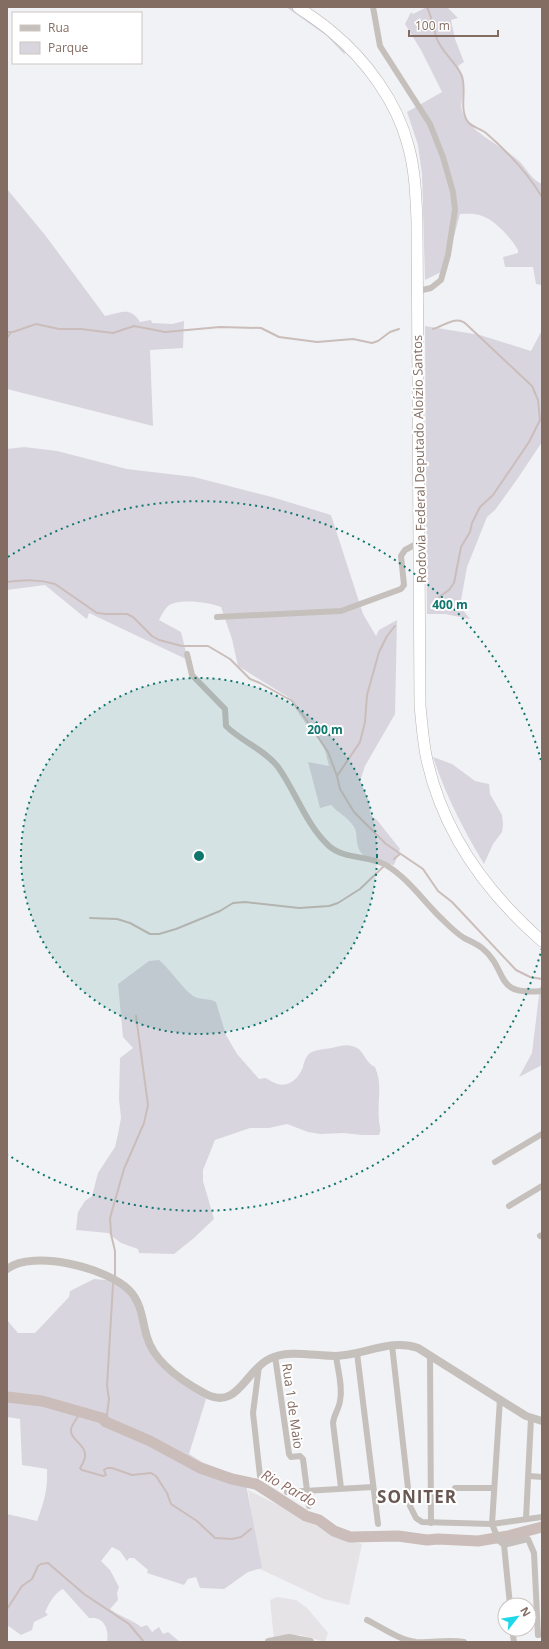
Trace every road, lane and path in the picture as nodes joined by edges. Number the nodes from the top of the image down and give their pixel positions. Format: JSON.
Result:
{"nodes":[{"id":1,"x":298,"y":7,"type":"edge"},
{"id":2,"x":373,"y":7,"type":"edge"},
{"id":3,"x":418,"y":291,"type":"junction"},
{"id":4,"x":420,"y":542,"type":"junction"},
{"id":5,"x":217,"y":617,"type":"dead end"},
{"id":6,"x":187,"y":654,"type":"dead end"},
{"id":7,"x":542,"y":941,"type":"edge"},
{"id":8,"x":542,"y":992,"type":"edge"},
{"id":9,"x":542,"y":1134,"type":"edge"},
{"id":10,"x":495,"y":1162,"type":"dead end"},
{"id":11,"x":542,"y":1186,"type":"edge"},
{"id":12,"x":509,"y":1206,"type":"dead end"},
{"id":13,"x":7,"y":1269,"type":"edge"},
{"id":14,"x":392,"y":1345,"type":"junction"},
{"id":15,"x":357,"y":1353,"type":"junction"},
{"id":16,"x":430,"y":1355,"type":"junction"},
{"id":17,"x":275,"y":1356,"type":"junction"},
{"id":18,"x":336,"y":1356,"type":"junction"},
{"id":19,"x":259,"y":1366,"type":"junction"},
{"id":20,"x":500,"y":1399,"type":"junction"},
{"id":21,"x":531,"y":1418,"type":"junction"},
{"id":22,"x":542,"y":1422,"type":"edge"},
{"id":23,"x":260,"y":1476,"type":"dead end"},
{"id":24,"x":529,"y":1476,"type":"junction"},
{"id":25,"x":542,"y":1477,"type":"edge"},
{"id":26,"x":373,"y":1487,"type":"junction"},
{"id":27,"x":341,"y":1488,"type":"junction"},
{"id":28,"x":455,"y":1488,"type":"dead end"},
{"id":29,"x":493,"y":1488,"type":"junction"},
{"id":30,"x":307,"y":1491,"type":"junction"},
{"id":31,"x":287,"y":1492,"type":"dead end"},
{"id":32,"x":309,"y":1506,"type":"dead end"},
{"id":33,"x":542,"y":1517,"type":"edge"},
{"id":34,"x":526,"y":1519,"type":"junction"},
{"id":35,"x":431,"y":1523,"type":"junction"},
{"id":36,"x":378,"y":1524,"type":"dead end"},
{"id":37,"x":492,"y":1524,"type":"junction"},
{"id":38,"x":502,"y":1543,"type":"junction"},
{"id":39,"x":509,"y":1597,"type":"edge"},
{"id":40,"x":367,"y":1620,"type":"dead end"},
{"id":41,"x":542,"y":1634,"type":"edge"},
{"id":42,"x":269,"y":1642,"type":"edge"},
{"id":43,"x":310,"y":1642,"type":"edge"},
{"id":44,"x":464,"y":1642,"type":"edge"}],
"edges":[{"from":1,"to":3,"type":"highway","name":"Rodovia Federal Deputado Aloízio Santos"},
{"from":2,"to":3,"type":"street"},
{"from":3,"to":4,"type":"highway","name":"Rodovia Federal Deputado Aloízio Santos"},
{"from":4,"to":5,"type":"street"},
{"from":4,"to":7,"type":"highway","name":"Rodovia Federal Deputado Aloízio Santos"},
{"from":6,"to":8,"type":"street"},
{"from":9,"to":10,"type":"street"},
{"from":11,"to":12,"type":"street"},
{"from":13,"to":19,"type":"street"},
{"from":14,"to":15,"type":"street"},
{"from":14,"to":16,"type":"street"},
{"from":14,"to":35,"type":"street"},
{"from":15,"to":18,"type":"street"},
{"from":15,"to":26,"type":"street"},
{"from":16,"to":20,"type":"street"},
{"from":16,"to":35,"type":"street"},
{"from":17,"to":18,"type":"street"},
{"from":17,"to":19,"type":"street"},
{"from":17,"to":30,"type":"street","name":"Rua 1 de Maio"},
{"from":18,"to":27,"type":"street"},
{"from":19,"to":23,"type":"street"},
{"from":20,"to":21,"type":"street"},
{"from":20,"to":29,"type":"street"},
{"from":21,"to":22,"type":"street"},
{"from":21,"to":24,"type":"street"},
{"from":24,"to":25,"type":"street"},
{"from":24,"to":34,"type":"street"},
{"from":26,"to":27,"type":"street"},
{"from":26,"to":36,"type":"street"},
{"from":27,"to":30,"type":"street"},
{"from":28,"to":29,"type":"street"},
{"from":29,"to":37,"type":"street"},
{"from":30,"to":31,"type":"street"},
{"from":30,"to":32,"type":"street"},
{"from":33,"to":34,"type":"street"},
{"from":34,"to":37,"type":"street"},
{"from":35,"to":37,"type":"street"},
{"from":37,"to":38,"type":"street"},
{"from":38,"to":39,"type":"street"},
{"from":38,"to":41,"type":"street"},
{"from":40,"to":44,"type":"street"},
{"from":42,"to":43,"type":"street"}]}
